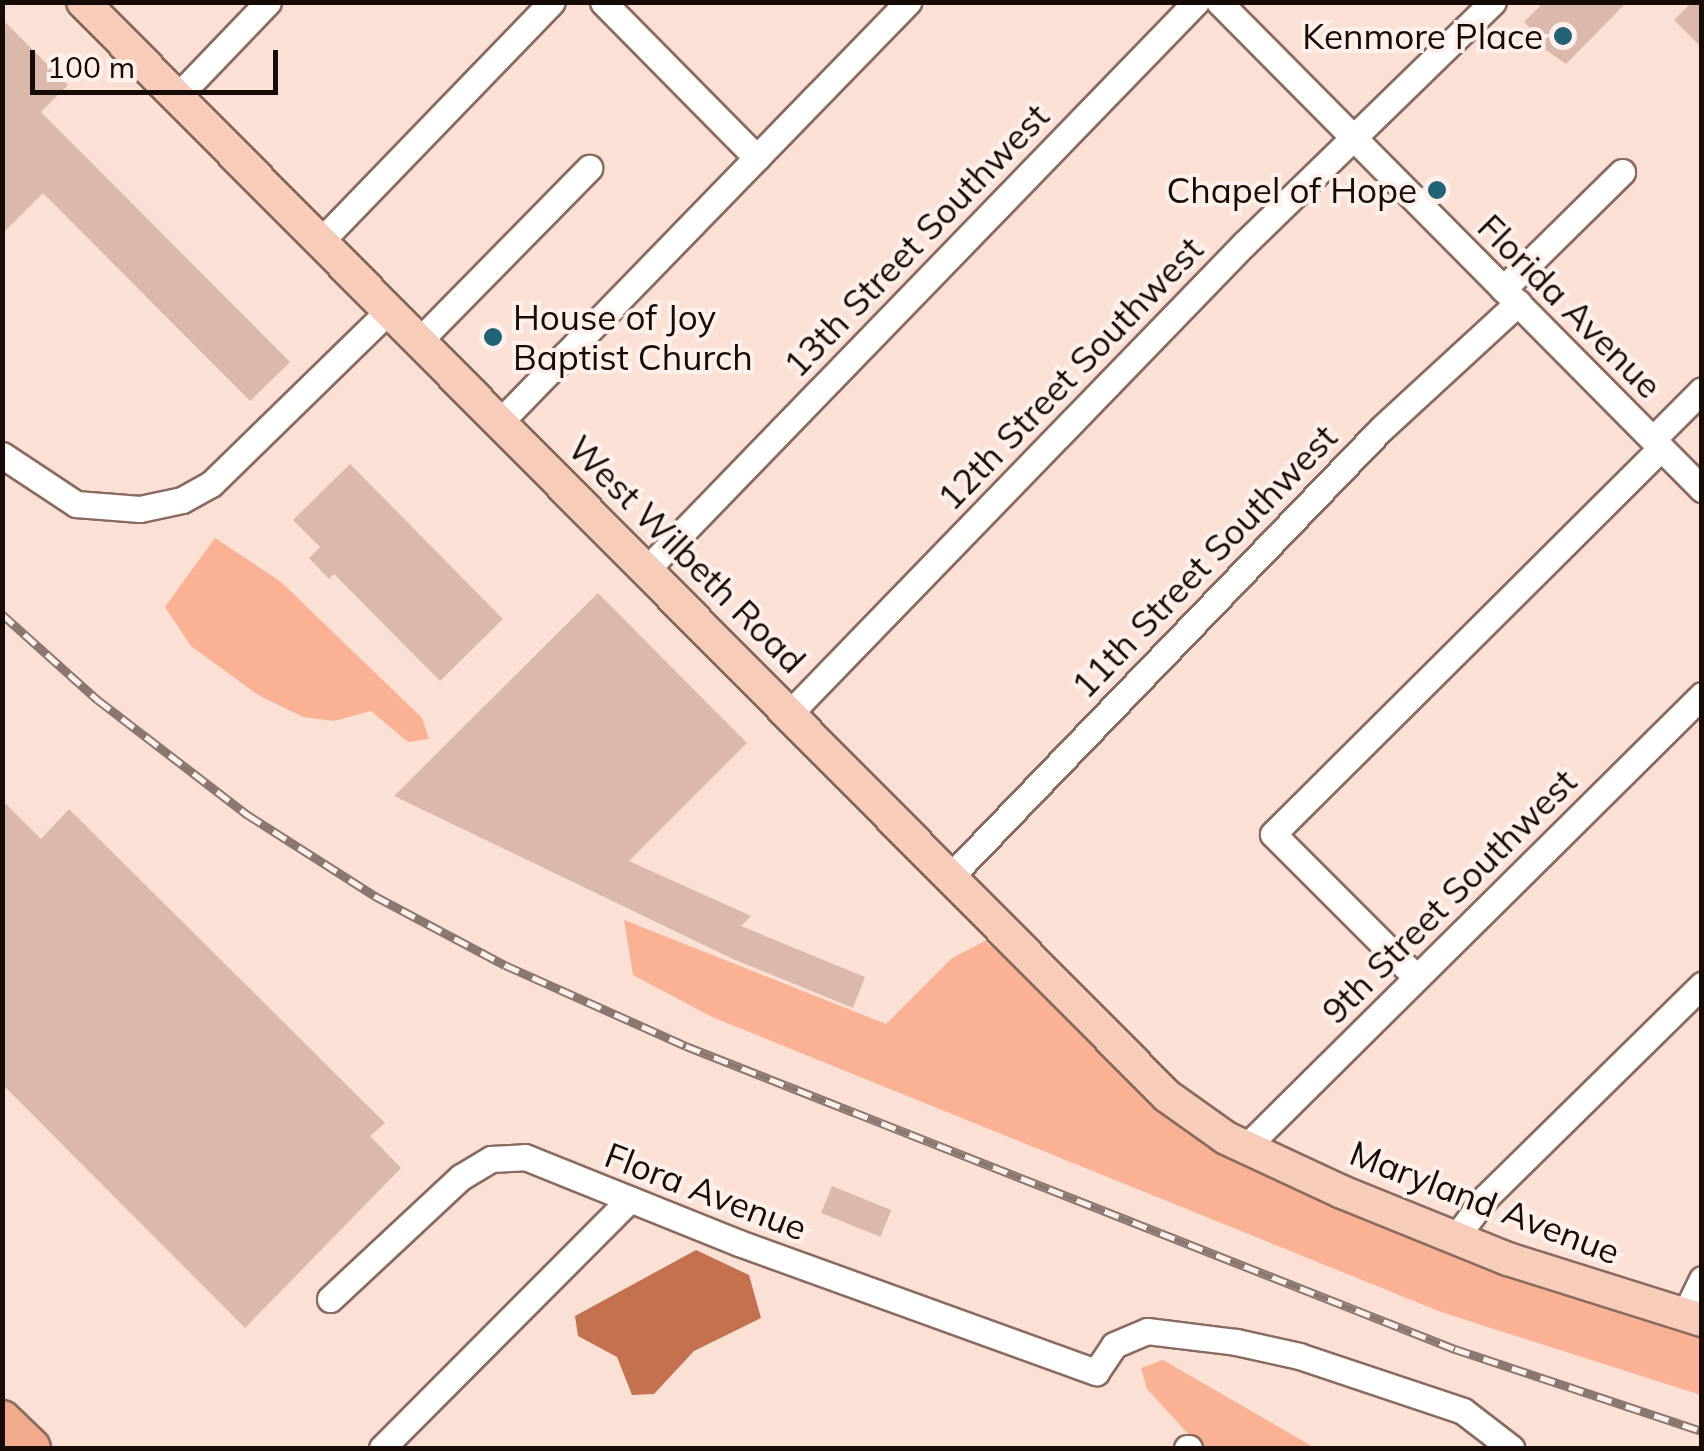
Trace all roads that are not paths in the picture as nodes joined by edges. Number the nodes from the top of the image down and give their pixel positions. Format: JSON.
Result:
{"nodes":[{"id":1,"x":84,"y":2,"type":"edge"},
{"id":2,"x":268,"y":2,"type":"edge"},
{"id":3,"x":552,"y":2,"type":"edge"},
{"id":4,"x":603,"y":2,"type":"edge"},
{"id":5,"x":908,"y":2,"type":"edge"},
{"id":6,"x":1196,"y":2,"type":"edge"},
{"id":7,"x":1219,"y":2,"type":"edge"},
{"id":8,"x":1493,"y":2,"type":"edge"},
{"id":9,"x":178,"y":96,"type":"junction"},
{"id":10,"x":1351,"y":136,"type":"junction"},
{"id":11,"x":757,"y":158,"type":"junction"},
{"id":12,"x":589,"y":168,"type":"dead end"},
{"id":13,"x":1622,"y":172,"type":"dead end"},
{"id":14,"x":321,"y":240,"type":"junction"},
{"id":15,"x":1510,"y":296,"type":"junction"},
{"id":16,"x":389,"y":310,"type":"junction"},
{"id":17,"x":419,"y":341,"type":"junction"},
{"id":18,"x":1702,"y":390,"type":"edge"},
{"id":19,"x":500,"y":422,"type":"junction"},
{"id":20,"x":1657,"y":443,"type":"junction"},
{"id":21,"x":2,"y":455,"type":"edge"},
{"id":22,"x":1702,"y":488,"type":"edge"},
{"id":23,"x":646,"y":570,"type":"junction"},
{"id":24,"x":1702,"y":695,"type":"edge"},
{"id":25,"x":789,"y":714,"type":"junction"},
{"id":26,"x":950,"y":878,"type":"junction"},
{"id":27,"x":1416,"y":977,"type":"junction"},
{"id":28,"x":1702,"y":985,"type":"edge"},
{"id":29,"x":1246,"y":1147,"type":"junction"},
{"id":30,"x":630,"y":1199,"type":"junction"},
{"id":31,"x":1455,"y":1238,"type":"junction"},
{"id":32,"x":1702,"y":1280,"type":"edge"},
{"id":33,"x":330,"y":1299,"type":"dead end"},
{"id":34,"x":1693,"y":1318,"type":"edge"},
{"id":35,"x":2,"y":1420,"type":"edge"},
{"id":36,"x":32,"y":1448,"type":"edge"},
{"id":37,"x":382,"y":1448,"type":"edge"},
{"id":38,"x":1511,"y":1448,"type":"edge"}],
"edges":[{"from":1,"to":9,"type":"main road","name":"West Wilbeth Road"},
{"from":2,"to":9,"type":"street"},
{"from":3,"to":14,"type":"street"},
{"from":4,"to":11,"type":"street"},
{"from":5,"to":11,"type":"street"},
{"from":6,"to":23,"type":"street","name":"13th Street Southwest"},
{"from":7,"to":10,"type":"street","name":"Florida Avenue"},
{"from":8,"to":10,"type":"street","name":"12th Street Southwest"},
{"from":9,"to":14,"type":"main road","name":"West Wilbeth Road"},
{"from":10,"to":15,"type":"street","name":"Florida Avenue"},
{"from":10,"to":25,"type":"street","name":"12th Street Southwest"},
{"from":11,"to":19,"type":"street"},
{"from":12,"to":17,"type":"street"},
{"from":13,"to":15,"type":"street","name":"11th Street Southwest"},
{"from":14,"to":16,"type":"main road","name":"West Wilbeth Road"},
{"from":15,"to":20,"type":"street","name":"Florida Avenue"},
{"from":15,"to":26,"type":"street","name":"11th Street Southwest"},
{"from":16,"to":17,"type":"main road","name":"West Wilbeth Road"},
{"from":16,"to":21,"type":"street"},
{"from":17,"to":19,"type":"main road","name":"West Wilbeth Road"},
{"from":18,"to":20,"type":"street"},
{"from":19,"to":23,"type":"main road","name":"West Wilbeth Road"},
{"from":20,"to":22,"type":"street","name":"Florida Avenue"},
{"from":20,"to":27,"type":"street"},
{"from":23,"to":25,"type":"main road","name":"West Wilbeth Road"},
{"from":24,"to":27,"type":"street","name":"9th Street Southwest"},
{"from":25,"to":26,"type":"main road","name":"West Wilbeth Road"},
{"from":26,"to":29,"type":"main road","name":"West Wilbeth Road"},
{"from":27,"to":29,"type":"street","name":"9th Street Southwest"},
{"from":28,"to":31,"type":"street"},
{"from":29,"to":31,"type":"main road","name":"Maryland Avenue"},
{"from":30,"to":33,"type":"street","name":"Flora Avenue"},
{"from":30,"to":37,"type":"street"},
{"from":30,"to":38,"type":"street","name":"Flora Avenue"},
{"from":31,"to":34,"type":"main road","name":"Maryland Avenue"},
{"from":32,"to":34,"type":"street"},
{"from":35,"to":36,"type":"highway"}]}
